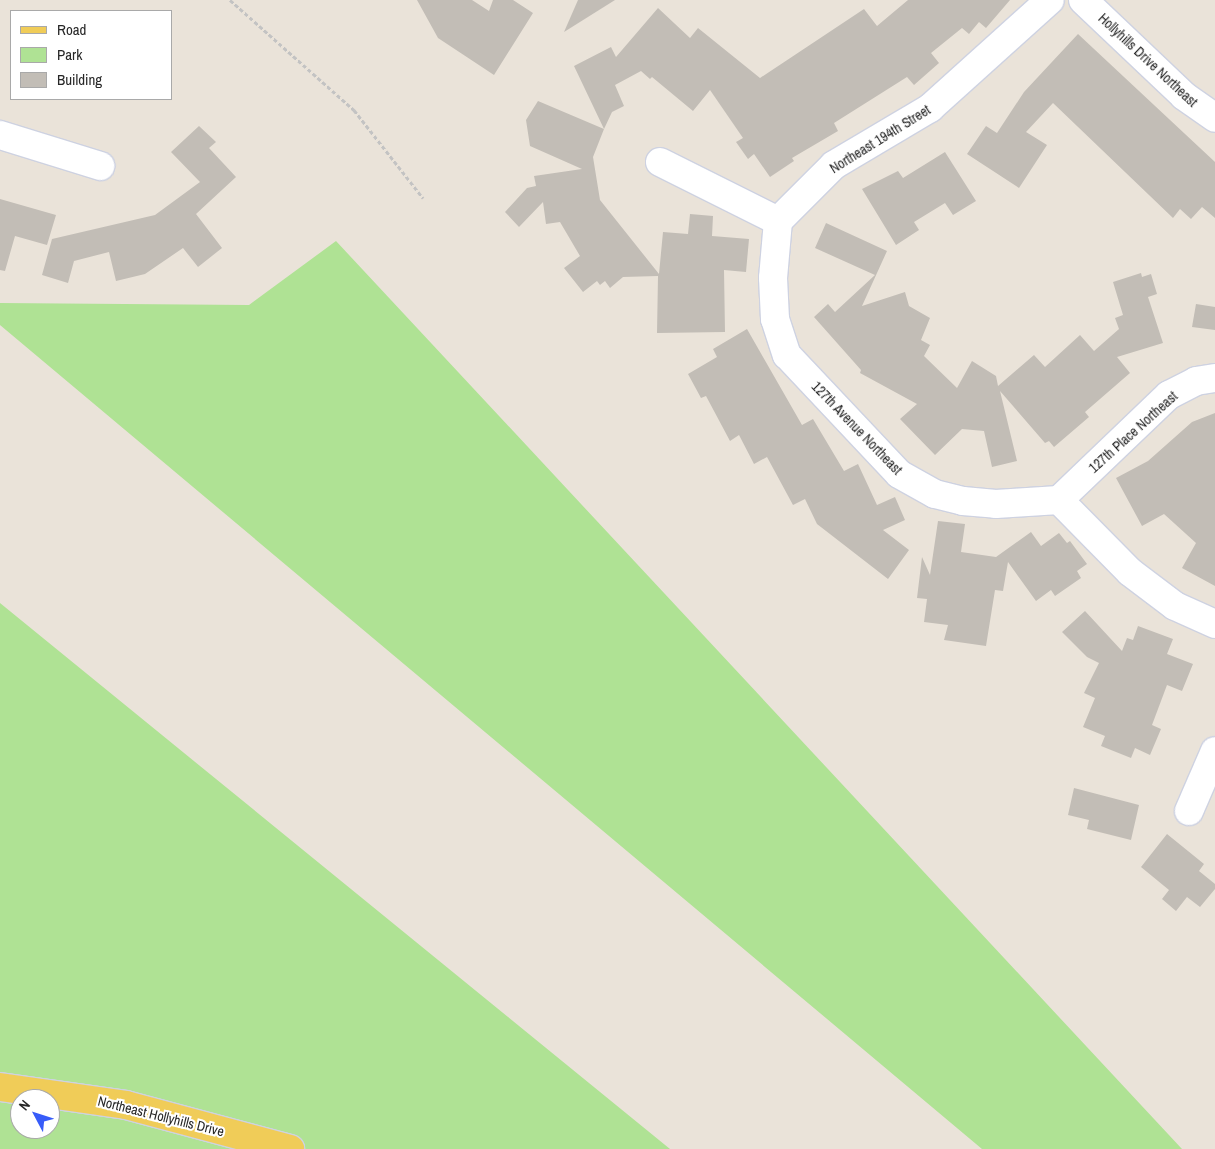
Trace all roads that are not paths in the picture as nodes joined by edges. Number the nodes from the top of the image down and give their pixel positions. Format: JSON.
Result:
{"nodes":[{"id":1,"x":1050,"y":0,"type":"edge"},
{"id":2,"x":1083,"y":0,"type":"edge"},
{"id":3,"x":1215,"y":118,"type":"edge"},
{"id":4,"x":0,"y":135,"type":"edge"},
{"id":5,"x":660,"y":162,"type":"dead end"},
{"id":6,"x":100,"y":166,"type":"dead end"},
{"id":7,"x":778,"y":221,"type":"junction"},
{"id":8,"x":1215,"y":378,"type":"edge"},
{"id":9,"x":1059,"y":500,"type":"junction"},
{"id":10,"x":1215,"y":624,"type":"edge"},
{"id":11,"x":1215,"y":751,"type":"edge"},
{"id":12,"x":1188,"y":811,"type":"dead end"},
{"id":13,"x":0,"y":1087,"type":"edge"},
{"id":14,"x":290,"y":1149,"type":"edge"}],
"edges":[{"from":1,"to":7,"type":"street","name":"Northeast 194th Street"},
{"from":2,"to":3,"type":"street","name":"Hollyhills Drive Northeast"},
{"from":4,"to":6,"type":"street"},
{"from":5,"to":7,"type":"street"},
{"from":7,"to":9,"type":"street","name":"127th Avenue Northeast"},
{"from":8,"to":9,"type":"street","name":"127th Place Northeast"},
{"from":9,"to":10,"type":"street"},
{"from":11,"to":12,"type":"street"},
{"from":13,"to":14,"type":"main road","name":"Northeast Hollyhills Drive"}]}
